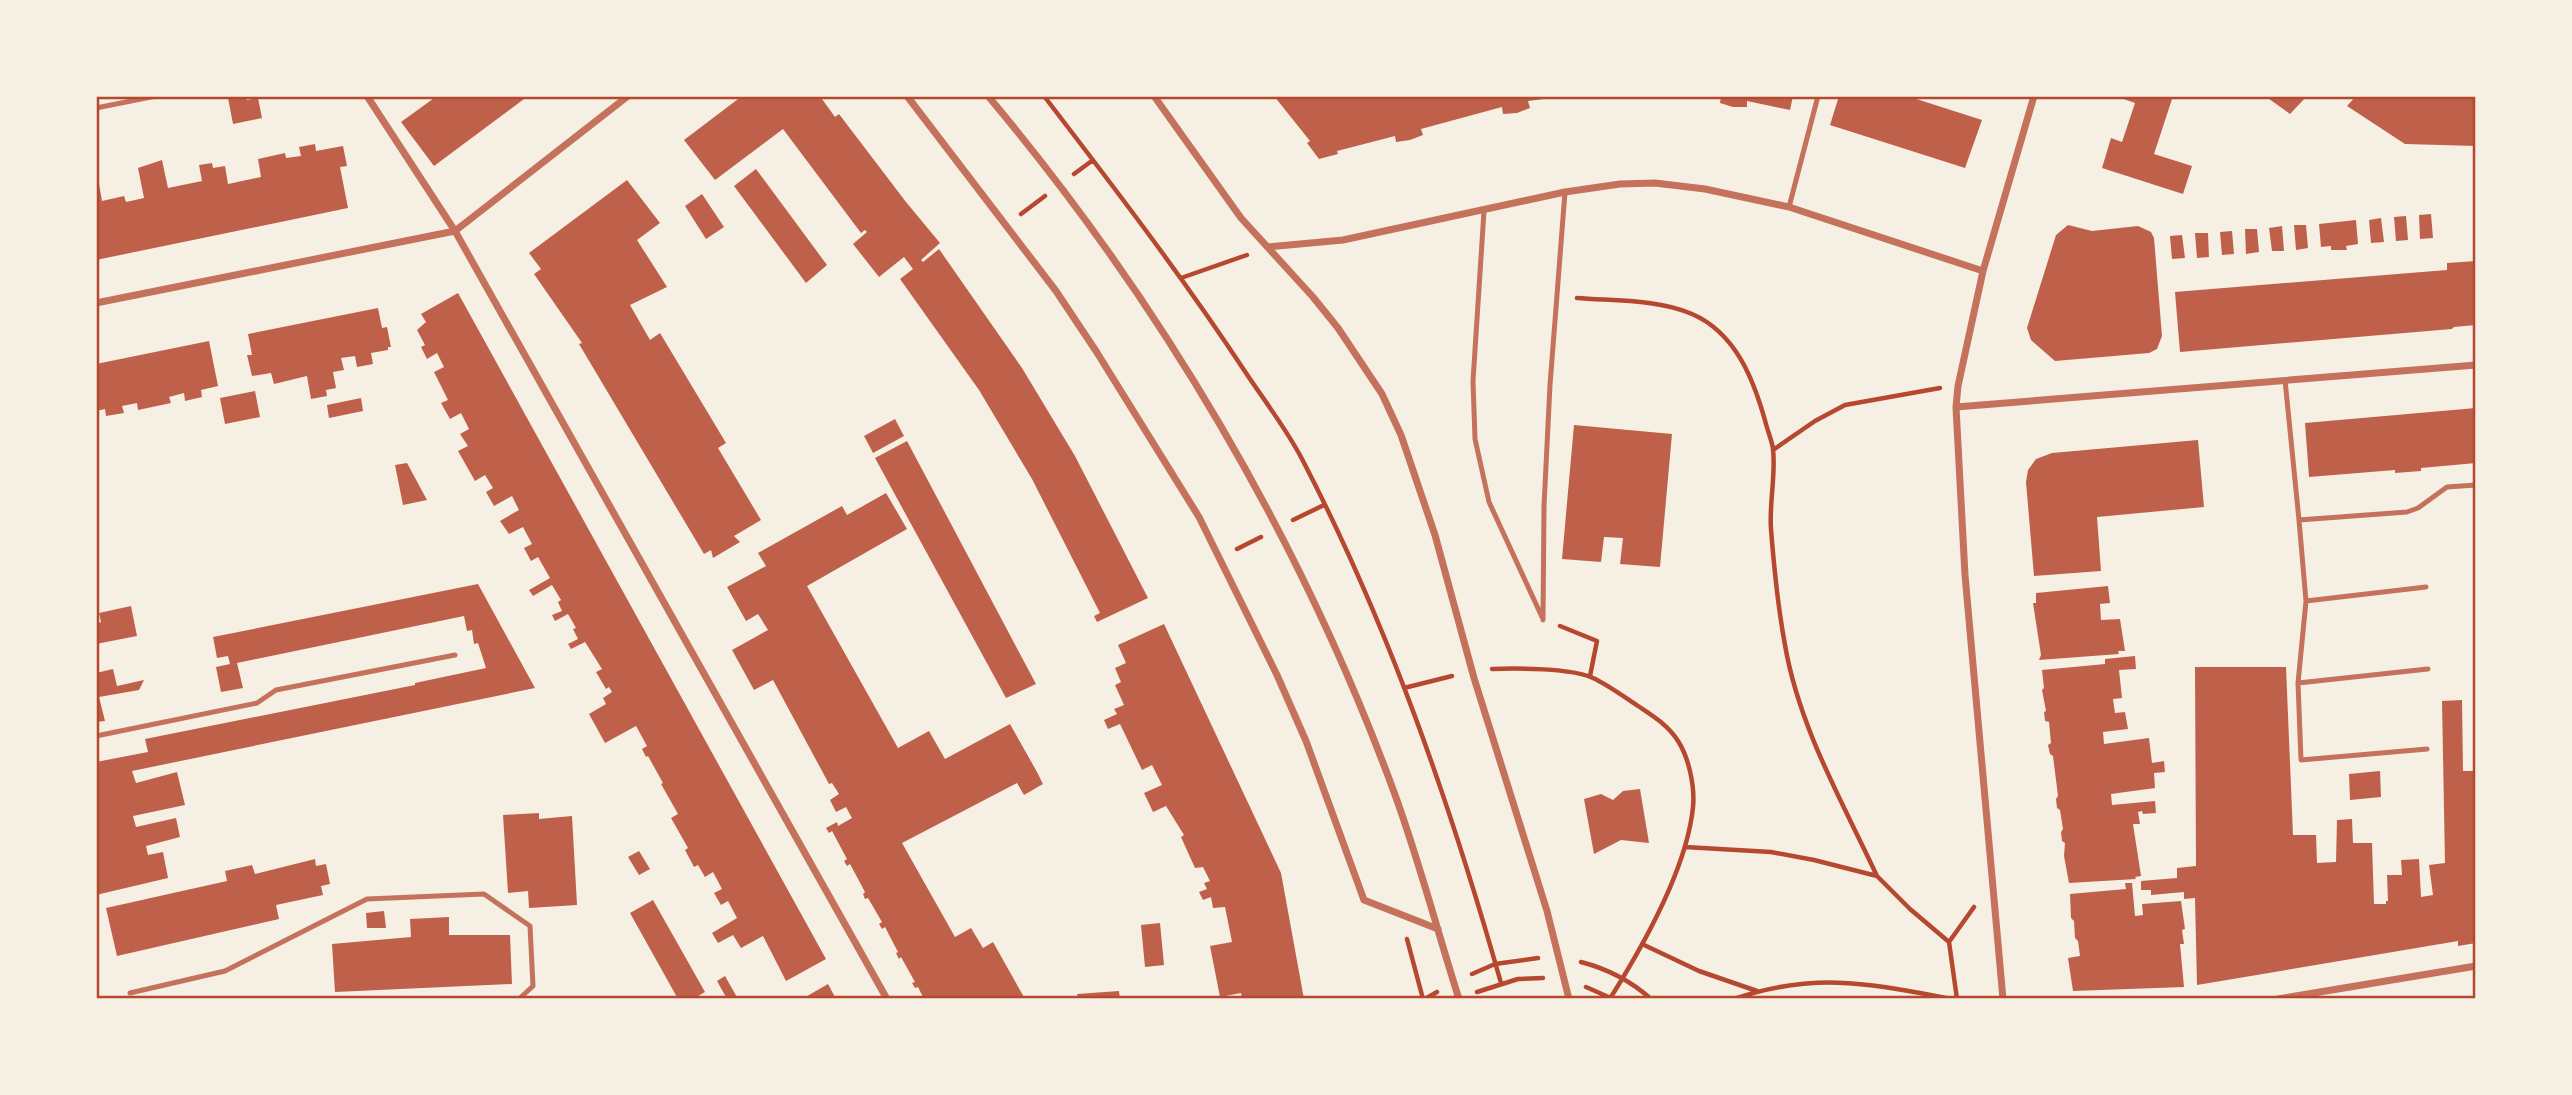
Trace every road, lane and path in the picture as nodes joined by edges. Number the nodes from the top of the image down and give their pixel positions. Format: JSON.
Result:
{"nodes":[{"id":1,"x":156,"y":96,"type":"edge"},
{"id":2,"x":367,"y":96,"type":"edge"},
{"id":3,"x":628,"y":96,"type":"edge"},
{"id":4,"x":907,"y":96,"type":"edge"},
{"id":5,"x":988,"y":96,"type":"edge"},
{"id":6,"x":1044,"y":96,"type":"edge"},
{"id":7,"x":1154,"y":96,"type":"edge"},
{"id":8,"x":1818,"y":96,"type":"edge"},
{"id":9,"x":2034,"y":96,"type":"edge"},
{"id":10,"x":96,"y":108,"type":"edge"},
{"id":11,"x":1566,"y":192,"type":"junction"},
{"id":12,"x":1789,"y":207,"type":"junction"},
{"id":13,"x":1484,"y":211,"type":"junction"},
{"id":14,"x":455,"y":231,"type":"junction"},
{"id":15,"x":1268,"y":247,"type":"junction"},
{"id":16,"x":1983,"y":271,"type":"junction"},
{"id":17,"x":1181,"y":278,"type":"junction"},
{"id":18,"x":1558,"y":297,"type":"junction"},
{"id":19,"x":96,"y":303,"type":"edge"},
{"id":20,"x":2476,"y":365,"type":"edge"},
{"id":21,"x":2285,"y":380,"type":"junction"},
{"id":22,"x":1958,"y":386,"type":"junction"},
{"id":23,"x":1956,"y":407,"type":"junction"},
{"id":24,"x":1773,"y":450,"type":"junction"},
{"id":25,"x":2476,"y":485,"type":"edge"},
{"id":26,"x":2299,"y":520,"type":"junction"},
{"id":27,"x":2426,"y":587,"type":"dead end"},
{"id":28,"x":2306,"y":601,"type":"junction"},
{"id":29,"x":1543,"y":620,"type":"junction"},
{"id":30,"x":455,"y":655,"type":"dead end"},
{"id":31,"x":2428,"y":669,"type":"dead end"},
{"id":32,"x":1472,"y":671,"type":"junction"},
{"id":33,"x":1590,"y":677,"type":"junction"},
{"id":34,"x":2298,"y":683,"type":"junction"},
{"id":35,"x":1404,"y":688,"type":"junction"},
{"id":36,"x":96,"y":736,"type":"edge"},
{"id":37,"x":2427,"y":749,"type":"dead end"},
{"id":38,"x":1685,"y":847,"type":"junction"},
{"id":39,"x":1877,"y":876,"type":"junction"},
{"id":40,"x":1993,"y":881,"type":"junction"},
{"id":41,"x":1401,"y":914,"type":"junction"},
{"id":42,"x":1438,"y":929,"type":"junction"},
{"id":43,"x":1948,"y":942,"type":"junction"},
{"id":44,"x":1643,"y":944,"type":"junction"},
{"id":45,"x":2476,"y":966,"type":"edge"},
{"id":46,"x":1565,"y":981,"type":"junction"},
{"id":47,"x":1500,"y":983,"type":"junction"},
{"id":48,"x":1758,"y":992,"type":"junction"},
{"id":49,"x":130,"y":993,"type":"dead end"},
{"id":50,"x":1470,"y":995,"type":"dead end"},
{"id":51,"x":1612,"y":998,"type":"edge"},
{"id":52,"x":519,"y":999,"type":"edge"},
{"id":53,"x":887,"y":999,"type":"edge"},
{"id":54,"x":1423,"y":999,"type":"edge"},
{"id":55,"x":1459,"y":999,"type":"edge"},
{"id":56,"x":1569,"y":999,"type":"edge"},
{"id":57,"x":1734,"y":999,"type":"edge"},
{"id":58,"x":1952,"y":999,"type":"edge"},
{"id":59,"x":1958,"y":999,"type":"edge"},
{"id":60,"x":2003,"y":999,"type":"edge"},
{"id":61,"x":2278,"y":999,"type":"edge"}],
"edges":[{"from":1,"to":10,"type":"lane"},
{"from":2,"to":14,"type":"street"},
{"from":3,"to":14,"type":"street"},
{"from":4,"to":41,"type":"street"},
{"from":5,"to":42,"type":"street"},
{"from":6,"to":17,"type":"path"},
{"from":7,"to":15,"type":"street"},
{"from":8,"to":12,"type":"lane"},
{"from":9,"to":16,"type":"street"},
{"from":11,"to":12,"type":"street"},
{"from":11,"to":13,"type":"street"},
{"from":11,"to":18,"type":"lane"},
{"from":12,"to":16,"type":"street"},
{"from":13,"to":15,"type":"street"},
{"from":13,"to":29,"type":"lane"},
{"from":14,"to":19,"type":"street"},
{"from":14,"to":53,"type":"street"},
{"from":15,"to":17,"type":"path"},
{"from":15,"to":32,"type":"street"},
{"from":16,"to":22,"type":"street"},
{"from":17,"to":35,"type":"path"},
{"from":18,"to":24,"type":"path"},
{"from":18,"to":29,"type":"lane"},
{"from":20,"to":21,"type":"street"},
{"from":21,"to":23,"type":"street"},
{"from":21,"to":26,"type":"lane"},
{"from":22,"to":23,"type":"street"},
{"from":22,"to":24,"type":"path"},
{"from":23,"to":40,"type":"street"},
{"from":24,"to":39,"type":"path"},
{"from":25,"to":26,"type":"lane"},
{"from":26,"to":28,"type":"lane"},
{"from":27,"to":28,"type":"lane"},
{"from":28,"to":34,"type":"lane"},
{"from":29,"to":33,"type":"path"},
{"from":30,"to":36,"type":"lane"},
{"from":31,"to":34,"type":"lane"},
{"from":32,"to":33,"type":"path"},
{"from":32,"to":35,"type":"path"},
{"from":32,"to":46,"type":"street"},
{"from":33,"to":38,"type":"path"},
{"from":34,"to":37,"type":"lane"},
{"from":35,"to":47,"type":"path"},
{"from":38,"to":39,"type":"path"},
{"from":38,"to":44,"type":"path"},
{"from":39,"to":43,"type":"path"},
{"from":40,"to":43,"type":"path"},
{"from":40,"to":60,"type":"street"},
{"from":41,"to":42,"type":"street"},
{"from":41,"to":54,"type":"path"},
{"from":42,"to":55,"type":"street"},
{"from":43,"to":59,"type":"path"},
{"from":44,"to":48,"type":"path"},
{"from":44,"to":51,"type":"path"},
{"from":45,"to":61,"type":"street"},
{"from":46,"to":47,"type":"path"},
{"from":46,"to":51,"type":"path"},
{"from":46,"to":56,"type":"street"},
{"from":47,"to":50,"type":"path"},
{"from":48,"to":57,"type":"path"},
{"from":48,"to":58,"type":"path"},
{"from":49,"to":52,"type":"lane"}]}
